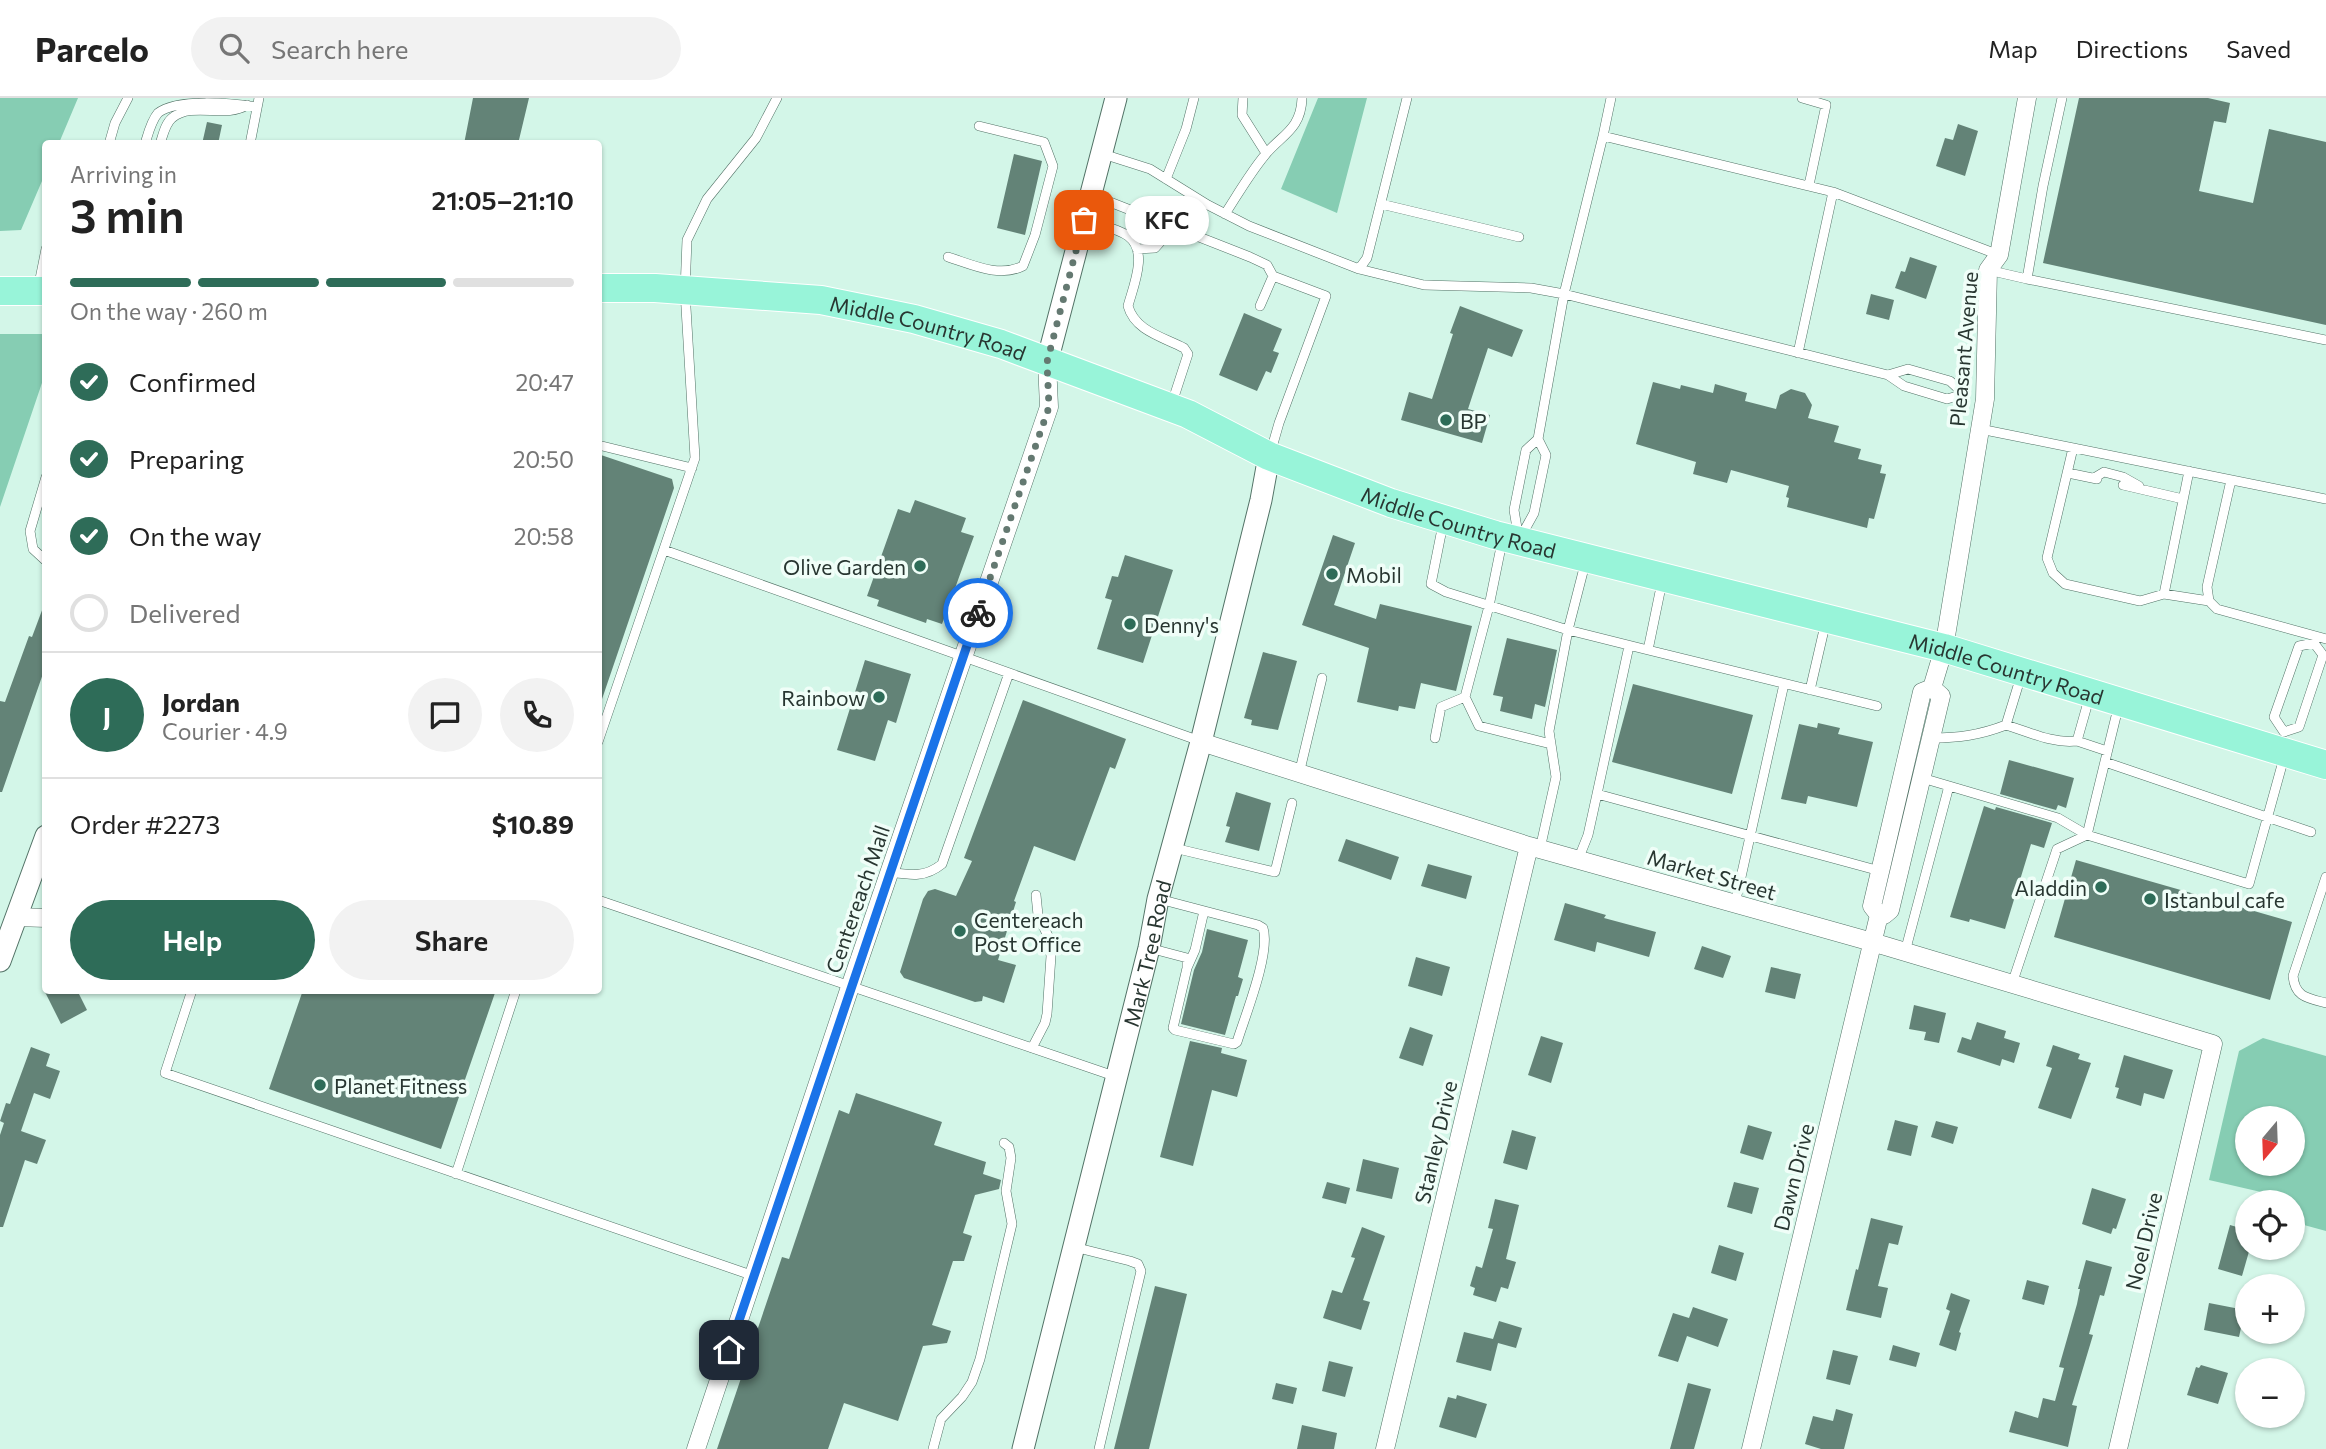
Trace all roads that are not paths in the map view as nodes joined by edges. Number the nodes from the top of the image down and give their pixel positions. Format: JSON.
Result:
{"nodes":[{"id":1,"x":128,"y":98,"type":"edge"},
{"id":2,"x":777,"y":98,"type":"edge"},
{"id":3,"x":1116,"y":98,"type":"edge"},
{"id":4,"x":1194,"y":98,"type":"edge"},
{"id":5,"x":1243,"y":98,"type":"edge"},
{"id":6,"x":1302,"y":98,"type":"edge"},
{"id":7,"x":1407,"y":98,"type":"edge"},
{"id":8,"x":1611,"y":98,"type":"edge"},
{"id":9,"x":1802,"y":98,"type":"edge"},
{"id":10,"x":2027,"y":98,"type":"edge"},
{"id":11,"x":2062,"y":98,"type":"edge"},
{"id":12,"x":258,"y":102,"type":"edge"},
{"id":13,"x":247,"y":105,"type":"junction"},
{"id":14,"x":979,"y":126,"type":"dead end"},
{"id":15,"x":1602,"y":136,"type":"junction"},
{"id":16,"x":110,"y":140,"type":"edge"},
{"id":17,"x":146,"y":140,"type":"edge"},
{"id":18,"x":161,"y":140,"type":"edge"},
{"id":19,"x":251,"y":140,"type":"edge"},
{"id":20,"x":1266,"y":153,"type":"junction"},
{"id":21,"x":1101,"y":154,"type":"junction"},
{"id":22,"x":1166,"y":179,"type":"junction"},
{"id":23,"x":1809,"y":185,"type":"junction"},
{"id":24,"x":1833,"y":192,"type":"junction"},
{"id":25,"x":1091,"y":194,"type":"junction"},
{"id":26,"x":1381,"y":204,"type":"junction"},
{"id":27,"x":1226,"y":214,"type":"junction"},
{"id":28,"x":1084,"y":220,"type":"junction"},
{"id":29,"x":1169,"y":225,"type":"junction"},
{"id":30,"x":1519,"y":237,"type":"dead end"},
{"id":31,"x":1138,"y":249,"type":"junction"},
{"id":32,"x":1999,"y":255,"type":"junction"},
{"id":33,"x":948,"y":257,"type":"dead end"},
{"id":34,"x":1359,"y":269,"type":"junction"},
{"id":35,"x":1988,"y":270,"type":"junction"},
{"id":36,"x":1273,"y":276,"type":"junction"},
{"id":37,"x":2026,"y":279,"type":"junction"},
{"id":38,"x":602,"y":288,"type":"edge"},
{"id":39,"x":0,"y":290,"type":"edge"},
{"id":40,"x":42,"y":291,"type":"edge"},
{"id":41,"x":685,"y":291,"type":"junction"},
{"id":42,"x":1564,"y":294,"type":"junction"},
{"id":43,"x":1260,"y":306,"type":"dead end"},
{"id":44,"x":2326,"y":340,"type":"edge"},
{"id":45,"x":1798,"y":353,"type":"junction"},
{"id":46,"x":1047,"y":362,"type":"junction"},
{"id":47,"x":1888,"y":375,"type":"junction"},
{"id":48,"x":1964,"y":394,"type":"junction"},
{"id":49,"x":1985,"y":399,"type":"junction"},
{"id":50,"x":1170,"y":408,"type":"junction"},
{"id":51,"x":1980,"y":429,"type":"junction"},
{"id":52,"x":1538,"y":439,"type":"junction"},
{"id":53,"x":602,"y":446,"type":"edge"},
{"id":54,"x":2073,"y":448,"type":"junction"},
{"id":55,"x":1269,"y":456,"type":"junction"},
{"id":56,"x":692,"y":468,"type":"junction"},
{"id":57,"x":2189,"y":471,"type":"junction"},
{"id":58,"x":2068,"y":472,"type":"junction"},
{"id":59,"x":2231,"y":480,"type":"junction"},
{"id":60,"x":2123,"y":485,"type":"dead end"},
{"id":61,"x":42,"y":490,"type":"edge"},
{"id":62,"x":2147,"y":491,"type":"junction"},
{"id":63,"x":2183,"y":499,"type":"junction"},
{"id":64,"x":2326,"y":499,"type":"edge"},
{"id":65,"x":1444,"y":519,"type":"junction"},
{"id":66,"x":1511,"y":538,"type":"junction"},
{"id":67,"x":664,"y":550,"type":"junction"},
{"id":68,"x":42,"y":557,"type":"edge"},
{"id":69,"x":1586,"y":558,"type":"junction"},
{"id":70,"x":1663,"y":577,"type":"junction"},
{"id":71,"x":2164,"y":594,"type":"junction"},
{"id":72,"x":2209,"y":601,"type":"junction"},
{"id":73,"x":1489,"y":606,"type":"junction"},
{"id":74,"x":1826,"y":619,"type":"junction"},
{"id":75,"x":1567,"y":630,"type":"junction"},
{"id":76,"x":2326,"y":639,"type":"edge"},
{"id":77,"x":2315,"y":640,"type":"junction"},
{"id":78,"x":1629,"y":646,"type":"junction"},
{"id":79,"x":1944,"y":648,"type":"junction"},
{"id":80,"x":1648,"y":650,"type":"junction"},
{"id":81,"x":963,"y":657,"type":"junction"},
{"id":82,"x":2023,"y":672,"type":"junction"},
{"id":83,"x":1009,"y":673,"type":"junction"},
{"id":84,"x":1322,"y":678,"type":"dead end"},
{"id":85,"x":1784,"y":684,"type":"junction"},
{"id":86,"x":1932,"y":688,"type":"junction"},
{"id":87,"x":1810,"y":690,"type":"junction"},
{"id":88,"x":2091,"y":693,"type":"junction"},
{"id":89,"x":1465,"y":697,"type":"junction"},
{"id":90,"x":2119,"y":702,"type":"junction"},
{"id":91,"x":1877,"y":706,"type":"dead end"},
{"id":92,"x":2006,"y":725,"type":"junction"},
{"id":93,"x":602,"y":730,"type":"edge"},
{"id":94,"x":1434,"y":738,"type":"dead end"},
{"id":95,"x":1931,"y":738,"type":"junction"},
{"id":96,"x":2077,"y":741,"type":"junction"},
{"id":97,"x":1200,"y":742,"type":"junction"},
{"id":98,"x":1551,"y":744,"type":"junction"},
{"id":99,"x":2283,"y":745,"type":"junction"},
{"id":100,"x":2107,"y":751,"type":"junction"},
{"id":101,"x":2105,"y":762,"type":"junction"},
{"id":102,"x":2326,"y":765,"type":"edge"},
{"id":103,"x":1299,"y":774,"type":"junction"},
{"id":104,"x":1922,"y":778,"type":"junction"},
{"id":105,"x":1949,"y":786,"type":"junction"},
{"id":106,"x":1597,"y":794,"type":"junction"},
{"id":107,"x":1292,"y":803,"type":"dead end"},
{"id":108,"x":2267,"y":817,"type":"junction"},
{"id":109,"x":2311,"y":832,"type":"dead end"},
{"id":110,"x":2087,"y":835,"type":"junction"},
{"id":111,"x":1750,"y":837,"type":"junction"},
{"id":112,"x":42,"y":847,"type":"edge"},
{"id":113,"x":1172,"y":847,"type":"junction"},
{"id":114,"x":1535,"y":848,"type":"junction"},
{"id":115,"x":1578,"y":860,"type":"junction"},
{"id":116,"x":1880,"y":871,"type":"junction"},
{"id":117,"x":890,"y":872,"type":"junction"},
{"id":118,"x":2326,"y":877,"type":"edge"},
{"id":119,"x":1036,"y":895,"type":"dead end"},
{"id":120,"x":1158,"y":899,"type":"junction"},
{"id":121,"x":602,"y":901,"type":"edge"},
{"id":122,"x":1735,"y":904,"type":"junction"},
{"id":123,"x":1204,"y":911,"type":"junction"},
{"id":124,"x":1879,"y":915,"type":"junction"},
{"id":125,"x":16,"y":916,"type":"junction"},
{"id":126,"x":42,"y":918,"type":"edge"},
{"id":127,"x":1872,"y":942,"type":"junction"},
{"id":128,"x":1149,"y":948,"type":"junction"},
{"id":129,"x":1905,"y":952,"type":"junction"},
{"id":130,"x":0,"y":961,"type":"edge"},
{"id":131,"x":1187,"y":968,"type":"junction"},
{"id":132,"x":2012,"y":984,"type":"junction"},
{"id":133,"x":850,"y":987,"type":"junction"},
{"id":134,"x":191,"y":994,"type":"edge"},
{"id":135,"x":515,"y":994,"type":"edge"},
{"id":136,"x":2326,"y":1003,"type":"edge"},
{"id":137,"x":2213,"y":1044,"type":"joint"},
{"id":138,"x":1032,"y":1048,"type":"junction"},
{"id":139,"x":1117,"y":1077,"type":"junction"},
{"id":140,"x":1004,"y":1143,"type":"dead end"},
{"id":141,"x":456,"y":1174,"type":"junction"},
{"id":142,"x":1074,"y":1247,"type":"junction"},
{"id":143,"x":754,"y":1276,"type":"junction"},
{"id":144,"x":696,"y":1449,"type":"edge"},
{"id":145,"x":933,"y":1449,"type":"edge"},
{"id":146,"x":1023,"y":1449,"type":"edge"},
{"id":147,"x":1099,"y":1449,"type":"edge"},
{"id":148,"x":1385,"y":1449,"type":"edge"},
{"id":149,"x":1751,"y":1449,"type":"edge"},
{"id":150,"x":2118,"y":1449,"type":"edge"}],
"edges":[{"from":1,"to":16,"type":"lane"},
{"from":2,"to":41,"type":"lane"},
{"from":3,"to":21,"type":"street"},
{"from":4,"to":22,"type":"lane"},
{"from":5,"to":20,"type":"lane"},
{"from":6,"to":20,"type":"lane"},
{"from":7,"to":26,"type":"lane"},
{"from":8,"to":15,"type":"lane"},
{"from":9,"to":23,"type":"lane"},
{"from":10,"to":32,"type":"street","name":"Pleasant Avenue"},
{"from":11,"to":37,"type":"lane"},
{"from":12,"to":13,"type":"lane"},
{"from":12,"to":19,"type":"lane"},
{"from":13,"to":17,"type":"lane"},
{"from":13,"to":18,"type":"lane"},
{"from":14,"to":33,"type":"lane"},
{"from":15,"to":23,"type":"lane"},
{"from":15,"to":42,"type":"lane"},
{"from":20,"to":27,"type":"lane"},
{"from":21,"to":22,"type":"lane"},
{"from":21,"to":25,"type":"street"},
{"from":22,"to":27,"type":"lane"},
{"from":23,"to":24,"type":"lane"},
{"from":24,"to":32,"type":"lane"},
{"from":24,"to":45,"type":"lane"},
{"from":25,"to":28,"type":"street"},
{"from":25,"to":29,"type":"lane"},
{"from":26,"to":30,"type":"lane"},
{"from":26,"to":34,"type":"lane"},
{"from":27,"to":34,"type":"lane"},
{"from":28,"to":31,"type":"lane"},
{"from":28,"to":46,"type":"street"},
{"from":29,"to":31,"type":"lane"},
{"from":29,"to":36,"type":"lane"},
{"from":31,"to":50,"type":"lane"},
{"from":32,"to":35,"type":"street","name":"Pleasant Avenue"},
{"from":34,"to":42,"type":"lane"},
{"from":35,"to":37,"type":"lane"},
{"from":35,"to":49,"type":"street","name":"Pleasant Avenue"},
{"from":36,"to":43,"type":"lane"},
{"from":36,"to":55,"type":"lane"},
{"from":37,"to":44,"type":"lane"},
{"from":38,"to":41,"type":"main road","name":"Middle Country Road"},
{"from":39,"to":40,"type":"main road"},
{"from":41,"to":46,"type":"main road","name":"Middle Country Road"},
{"from":41,"to":56,"type":"lane"},
{"from":42,"to":45,"type":"lane"},
{"from":42,"to":52,"type":"lane"},
{"from":45,"to":47,"type":"lane"},
{"from":46,"to":50,"type":"main road","name":"Middle Country Road"},
{"from":46,"to":81,"type":"street","name":"Centereach Mall"},
{"from":47,"to":48,"type":"lane"},
{"from":47,"to":48,"type":"lane"},
{"from":48,"to":49,"type":"lane"},
{"from":49,"to":51,"type":"street","name":"Pleasant Avenue"},
{"from":50,"to":55,"type":"main road","name":"Middle Country Road"},
{"from":51,"to":54,"type":"lane"},
{"from":51,"to":79,"type":"street","name":"Pleasant Avenue"},
{"from":52,"to":66,"type":"lane"},
{"from":52,"to":66,"type":"lane"},
{"from":53,"to":56,"type":"lane"},
{"from":54,"to":57,"type":"lane"},
{"from":54,"to":58,"type":"lane"},
{"from":55,"to":65,"type":"main road","name":"Middle Country Road"},
{"from":55,"to":97,"type":"street","name":"Mark Tree Road"},
{"from":56,"to":67,"type":"lane"},
{"from":57,"to":59,"type":"lane"},
{"from":57,"to":63,"type":"lane"},
{"from":58,"to":62,"type":"lane"},
{"from":58,"to":71,"type":"lane"},
{"from":59,"to":64,"type":"lane"},
{"from":59,"to":72,"type":"lane"},
{"from":60,"to":62,"type":"lane"},
{"from":61,"to":68,"type":"lane"},
{"from":62,"to":63,"type":"lane"},
{"from":63,"to":71,"type":"lane"},
{"from":65,"to":66,"type":"main road","name":"Middle Country Road"},
{"from":65,"to":73,"type":"lane"},
{"from":66,"to":69,"type":"main road","name":"Middle Country Road"},
{"from":66,"to":73,"type":"lane"},
{"from":67,"to":81,"type":"lane"},
{"from":67,"to":93,"type":"lane"},
{"from":69,"to":70,"type":"main road","name":"Middle Country Road"},
{"from":69,"to":75,"type":"lane"},
{"from":70,"to":74,"type":"main road","name":"Middle Country Road"},
{"from":70,"to":80,"type":"lane"},
{"from":71,"to":72,"type":"lane"},
{"from":72,"to":77,"type":"lane"},
{"from":73,"to":75,"type":"lane"},
{"from":73,"to":89,"type":"lane"},
{"from":74,"to":79,"type":"main road","name":"Middle Country Road"},
{"from":74,"to":87,"type":"lane"},
{"from":75,"to":78,"type":"lane"},
{"from":75,"to":98,"type":"lane"},
{"from":76,"to":77,"type":"lane"},
{"from":77,"to":99,"type":"lane"},
{"from":77,"to":99,"type":"lane"},
{"from":78,"to":80,"type":"lane"},
{"from":78,"to":106,"type":"lane"},
{"from":79,"to":82,"type":"main road","name":"Middle Country Road"},
{"from":79,"to":86,"type":"street","name":"Dawn Drive"},
{"from":80,"to":85,"type":"lane"},
{"from":81,"to":83,"type":"lane"},
{"from":81,"to":117,"type":"street","name":"Centereach Mall"},
{"from":82,"to":88,"type":"main road","name":"Middle Country Road"},
{"from":82,"to":92,"type":"lane"},
{"from":83,"to":97,"type":"lane"},
{"from":83,"to":117,"type":"lane"},
{"from":84,"to":103,"type":"lane"},
{"from":85,"to":87,"type":"lane"},
{"from":85,"to":111,"type":"lane"},
{"from":86,"to":95,"type":"street","name":"Dawn Drive"},
{"from":86,"to":116,"type":"street","name":"Dawn Drive"},
{"from":87,"to":91,"type":"lane"},
{"from":88,"to":90,"type":"main road","name":"Middle Country Road"},
{"from":88,"to":96,"type":"lane"},
{"from":89,"to":94,"type":"lane"},
{"from":89,"to":98,"type":"lane"},
{"from":90,"to":99,"type":"main road","name":"Middle Country Road"},
{"from":90,"to":100,"type":"lane"},
{"from":92,"to":95,"type":"lane"},
{"from":92,"to":96,"type":"lane"},
{"from":95,"to":104,"type":"street","name":"Dawn Drive"},
{"from":96,"to":100,"type":"lane"},
{"from":97,"to":103,"type":"street","name":"Market Street"},
{"from":97,"to":113,"type":"street","name":"Mark Tree Road"},
{"from":98,"to":114,"type":"lane"},
{"from":99,"to":102,"type":"main road","name":"Middle Country Road"},
{"from":99,"to":108,"type":"lane"},
{"from":100,"to":101,"type":"lane"},
{"from":101,"to":108,"type":"lane"},
{"from":101,"to":110,"type":"lane"},
{"from":103,"to":114,"type":"street","name":"Market Street"},
{"from":104,"to":105,"type":"lane"},
{"from":104,"to":124,"type":"street","name":"Dawn Drive"},
{"from":105,"to":110,"type":"lane"},
{"from":105,"to":129,"type":"lane"},
{"from":106,"to":111,"type":"lane"},
{"from":106,"to":115,"type":"lane"},
{"from":107,"to":113,"type":"lane"},
{"from":108,"to":109,"type":"lane"},
{"from":108,"to":110,"type":"lane"},
{"from":110,"to":132,"type":"lane"},
{"from":111,"to":116,"type":"lane"},
{"from":111,"to":122,"type":"lane"},
{"from":112,"to":125,"type":"street"},
{"from":113,"to":120,"type":"street","name":"Mark Tree Road"},
{"from":114,"to":115,"type":"street","name":"Market Street"},
{"from":114,"to":148,"type":"street","name":"Stanley Drive"},
{"from":115,"to":122,"type":"street","name":"Market Street"},
{"from":116,"to":124,"type":"street","name":"Dawn Drive"},
{"from":117,"to":133,"type":"street","name":"Centereach Mall"},
{"from":118,"to":136,"type":"lane"},
{"from":119,"to":138,"type":"lane"},
{"from":120,"to":123,"type":"lane"},
{"from":120,"to":128,"type":"street","name":"Mark Tree Road"},
{"from":121,"to":133,"type":"lane"},
{"from":122,"to":127,"type":"street","name":"Market Street"},
{"from":123,"to":131,"type":"lane"},
{"from":123,"to":131,"type":"lane"},
{"from":124,"to":127,"type":"street","name":"Dawn Drive"},
{"from":125,"to":126,"type":"street"},
{"from":125,"to":130,"type":"street"},
{"from":127,"to":129,"type":"street","name":"Market Street"},
{"from":127,"to":149,"type":"street","name":"Dawn Drive"},
{"from":128,"to":131,"type":"lane"},
{"from":128,"to":139,"type":"street","name":"Mark Tree Road"},
{"from":129,"to":132,"type":"street","name":"Market Street"},
{"from":132,"to":137,"type":"street","name":"Market Street"},
{"from":133,"to":138,"type":"lane"},
{"from":133,"to":143,"type":"street","name":"Centereach Mall"},
{"from":134,"to":141,"type":"lane"},
{"from":135,"to":141,"type":"lane"},
{"from":137,"to":150,"type":"street","name":"Noel Drive"},
{"from":138,"to":139,"type":"lane"},
{"from":139,"to":142,"type":"street","name":"Mark Tree Road"},
{"from":140,"to":145,"type":"lane"},
{"from":141,"to":143,"type":"lane"},
{"from":142,"to":146,"type":"street","name":"Mark Tree Road"},
{"from":142,"to":147,"type":"lane"},
{"from":143,"to":144,"type":"street","name":"Centereach Mall"}]}
